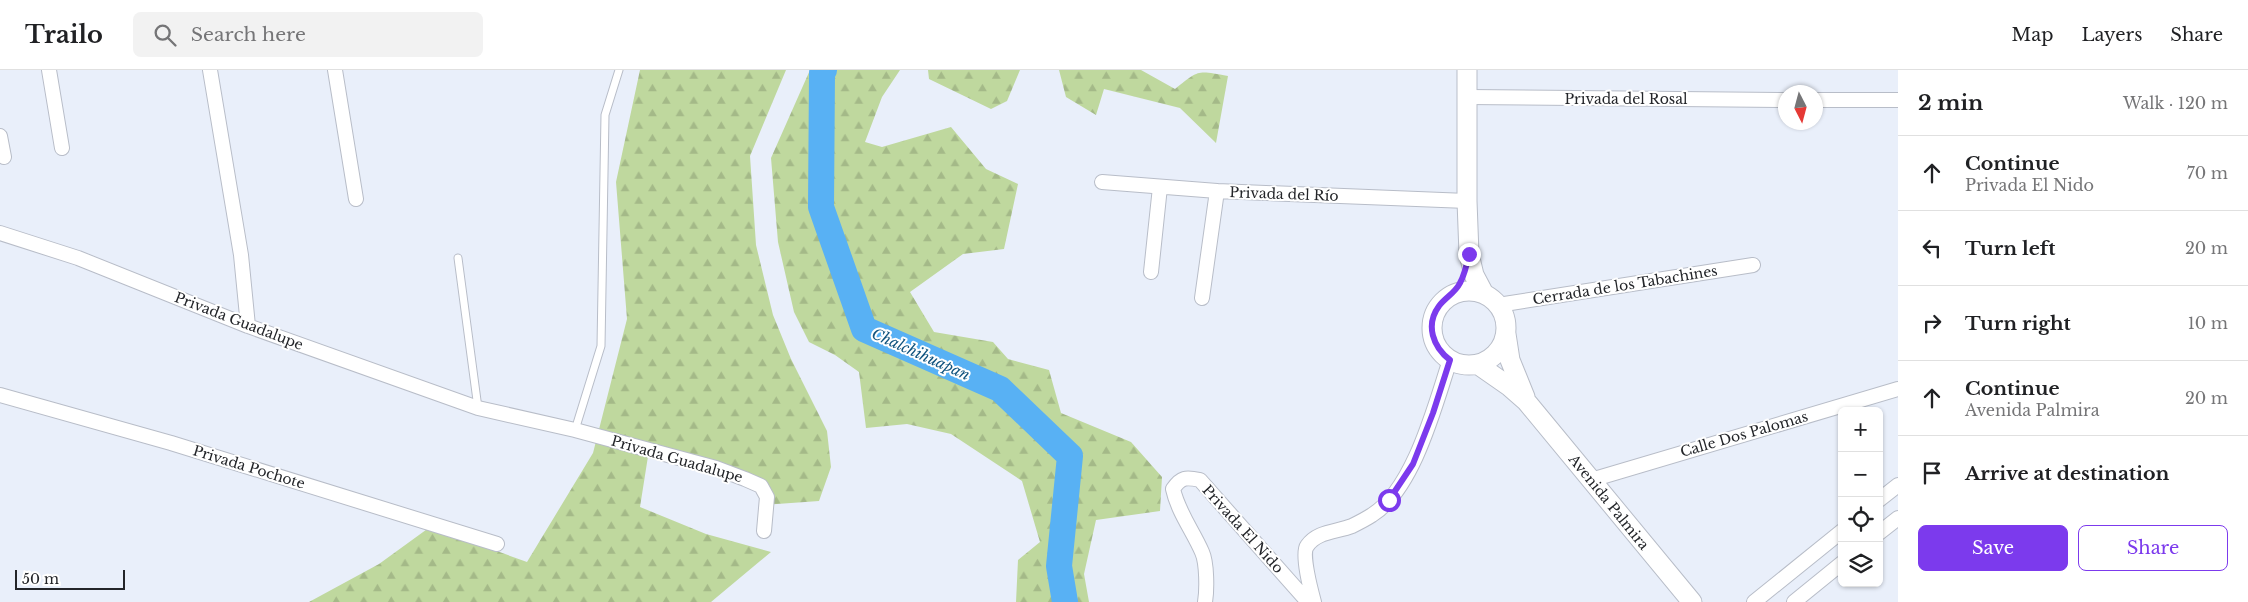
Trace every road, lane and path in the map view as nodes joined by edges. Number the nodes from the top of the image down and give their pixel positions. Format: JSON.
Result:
{"nodes":[{"id":1,"x":49,"y":70,"type":"edge"},
{"id":2,"x":210,"y":70,"type":"edge"},
{"id":3,"x":335,"y":70,"type":"edge"},
{"id":4,"x":619,"y":70,"type":"edge"},
{"id":5,"x":1467,"y":70,"type":"edge"},
{"id":6,"x":1467,"y":97,"type":"junction"},
{"id":7,"x":1778,"y":100,"type":"edge"},
{"id":8,"x":1823,"y":100,"type":"edge"},
{"id":9,"x":1898,"y":100,"type":"edge"},
{"id":10,"x":0,"y":136,"type":"edge"},
{"id":11,"x":62,"y":148,"type":"dead end"},
{"id":12,"x":4,"y":158,"type":"dead end"},
{"id":13,"x":1102,"y":182,"type":"dead end"},
{"id":14,"x":1160,"y":187,"type":"junction"},
{"id":15,"x":1217,"y":192,"type":"junction"},
{"id":16,"x":356,"y":199,"type":"dead end"},
{"id":17,"x":1467,"y":201,"type":"junction"},
{"id":18,"x":0,"y":233,"type":"edge"},
{"id":19,"x":1469,"y":254,"type":"junction"},
{"id":20,"x":458,"y":258,"type":"dead end"},
{"id":21,"x":1753,"y":265,"type":"dead end"},
{"id":22,"x":1151,"y":272,"type":"dead end"},
{"id":23,"x":1451,"y":296,"type":"junction"},
{"id":24,"x":1202,"y":298,"type":"dead end"},
{"id":25,"x":1491,"y":299,"type":"junction"},
{"id":26,"x":248,"y":326,"type":"junction"},
{"id":27,"x":1506,"y":334,"type":"junction"},
{"id":28,"x":1450,"y":360,"type":"junction"},
{"id":29,"x":1477,"y":364,"type":"junction"},
{"id":30,"x":1896,"y":392,"type":"edge"},
{"id":31,"x":0,"y":395,"type":"edge"},
{"id":32,"x":1526,"y":401,"type":"junction"},
{"id":33,"x":478,"y":408,"type":"junction"},
{"id":34,"x":575,"y":430,"type":"junction"},
{"id":35,"x":1591,"y":480,"type":"junction"},
{"id":36,"x":1898,"y":485,"type":"edge"},
{"id":37,"x":1883,"y":497,"type":"edge"},
{"id":38,"x":1898,"y":518,"type":"edge"},
{"id":39,"x":1883,"y":530,"type":"edge"},
{"id":40,"x":764,"y":531,"type":"dead end"},
{"id":41,"x":1838,"y":533,"type":"edge"},
{"id":42,"x":497,"y":544,"type":"dead end"},
{"id":43,"x":1838,"y":566,"type":"edge"},
{"id":44,"x":1205,"y":602,"type":"edge"},
{"id":45,"x":1308,"y":602,"type":"edge"},
{"id":46,"x":1314,"y":602,"type":"edge"},
{"id":47,"x":1692,"y":602,"type":"edge"},
{"id":48,"x":1754,"y":602,"type":"edge"},
{"id":49,"x":1794,"y":602,"type":"edge"}],
"edges":[{"from":1,"to":11,"type":"street"},
{"from":2,"to":26,"type":"street"},
{"from":3,"to":16,"type":"street"},
{"from":4,"to":34,"type":"lane"},
{"from":5,"to":6,"type":"main road"},
{"from":6,"to":7,"type":"street","name":"Privada del Rosal"},
{"from":6,"to":17,"type":"main road"},
{"from":8,"to":9,"type":"street"},
{"from":10,"to":12,"type":"street"},
{"from":13,"to":14,"type":"street","name":"Privada del Río"},
{"from":14,"to":15,"type":"street","name":"Privada del Río"},
{"from":14,"to":22,"type":"street"},
{"from":15,"to":17,"type":"street","name":"Privada del Río"},
{"from":15,"to":24,"type":"street"},
{"from":17,"to":19,"type":"main road"},
{"from":18,"to":26,"type":"street","name":"Privada Guadalupe"},
{"from":19,"to":23,"type":"main road"},
{"from":19,"to":25,"type":"main road"},
{"from":20,"to":33,"type":"lane"},
{"from":21,"to":25,"type":"street","name":"Cerrada de los Tabachines"},
{"from":23,"to":25,"type":"main road"},
{"from":23,"to":28,"type":"main road"},
{"from":25,"to":27,"type":"main road"},
{"from":26,"to":33,"type":"street","name":"Privada Guadalupe"},
{"from":27,"to":29,"type":"main road"},
{"from":27,"to":32,"type":"main road","name":"Avenida Palmira"},
{"from":28,"to":29,"type":"main road"},
{"from":28,"to":46,"type":"street","name":"Privada El Nido"},
{"from":29,"to":32,"type":"main road","name":"Avenida Palmira"},
{"from":30,"to":35,"type":"street","name":"Calle Dos Palomas"},
{"from":31,"to":42,"type":"street","name":"Privada Pochote"},
{"from":32,"to":35,"type":"main road","name":"Avenida Palmira"},
{"from":33,"to":34,"type":"street","name":"Privada Guadalupe"},
{"from":34,"to":40,"type":"street","name":"Privada Guadalupe"},
{"from":35,"to":47,"type":"main road","name":"Avenida Palmira"},
{"from":36,"to":37,"type":"street"},
{"from":38,"to":39,"type":"street"},
{"from":41,"to":48,"type":"street"},
{"from":43,"to":49,"type":"street"},
{"from":44,"to":45,"type":"street","name":"Privada El Nido"}]}
